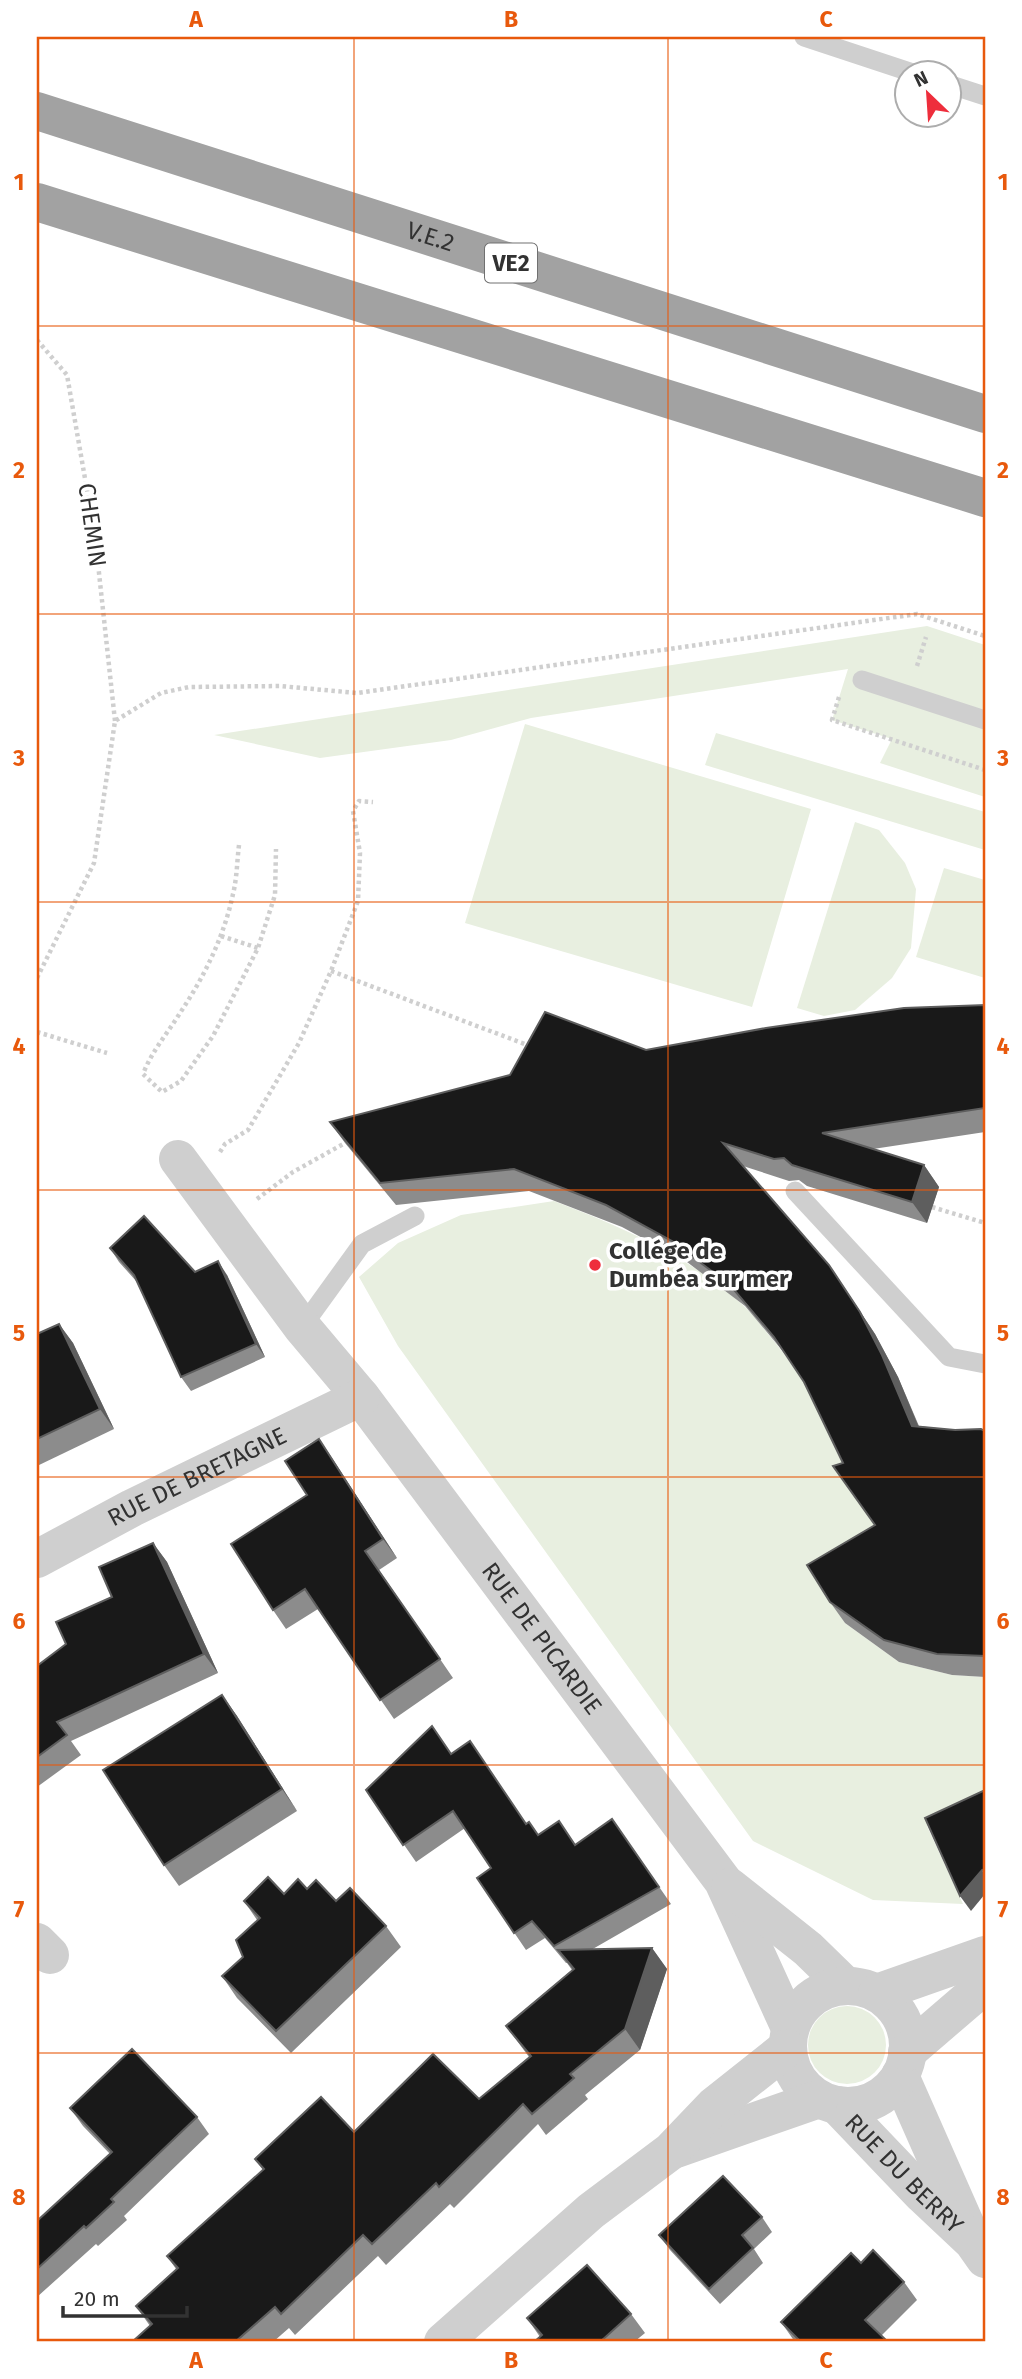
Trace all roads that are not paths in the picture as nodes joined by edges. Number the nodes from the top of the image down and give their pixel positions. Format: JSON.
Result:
{"nodes":[{"id":1,"x":804,"y":37,"type":"edge"},
{"id":2,"x":892,"y":66,"type":"edge"},
{"id":3,"x":962,"y":89,"type":"edge"},
{"id":4,"x":985,"y":96,"type":"edge"},
{"id":5,"x":37,"y":111,"type":"edge"},
{"id":6,"x":37,"y":202,"type":"edge"},
{"id":7,"x":985,"y":414,"type":"edge"},
{"id":8,"x":985,"y":498,"type":"edge"},
{"id":9,"x":862,"y":680,"type":"dead end"},
{"id":10,"x":985,"y":720,"type":"edge"},
{"id":11,"x":178,"y":1158,"type":"dead end"},
{"id":12,"x":795,"y":1191,"type":"edge"},
{"id":13,"x":415,"y":1216,"type":"dead end"},
{"id":14,"x":302,"y":1327,"type":"junction"},
{"id":15,"x":985,"y":1364,"type":"edge"},
{"id":16,"x":361,"y":1397,"type":"junction"},
{"id":17,"x":37,"y":1559,"type":"edge"},
{"id":18,"x":723,"y":1881,"type":"junction"},
{"id":19,"x":985,"y":1955,"type":"edge"},
{"id":20,"x":985,"y":1985,"type":"edge"},
{"id":21,"x":862,"y":1989,"type":"junction"},
{"id":22,"x":788,"y":2038,"type":"junction"},
{"id":23,"x":904,"y":2064,"type":"junction"},
{"id":24,"x":828,"y":2102,"type":"junction"},
{"id":25,"x":671,"y":2151,"type":"junction"},
{"id":26,"x":979,"y":2251,"type":"edge"},
{"id":27,"x":443,"y":2342,"type":"edge"}],
"edges":[{"from":1,"to":2,"type":"lane"},
{"from":3,"to":4,"type":"lane"},
{"from":5,"to":7,"type":"highway","name":"V.E.2","number":"VE2"},
{"from":6,"to":8,"type":"highway"},
{"from":9,"to":10,"type":"lane"},
{"from":11,"to":14,"type":"street","name":"RUE DE PICARDIE"},
{"from":12,"to":15,"type":"lane"},
{"from":13,"to":14,"type":"lane"},
{"from":14,"to":16,"type":"street","name":"RUE DE PICARDIE"},
{"from":16,"to":17,"type":"street","name":"RUE DE BRETAGNE"},
{"from":16,"to":18,"type":"street","name":"RUE DE PICARDIE"},
{"from":18,"to":21,"type":"street","name":"RUE DE PICARDIE"},
{"from":18,"to":22,"type":"street","name":"RUE DE PICARDIE"},
{"from":19,"to":21,"type":"street"},
{"from":20,"to":23,"type":"street"},
{"from":21,"to":22,"type":"street"},
{"from":21,"to":23,"type":"street"},
{"from":22,"to":24,"type":"street"},
{"from":22,"to":25,"type":"street"},
{"from":23,"to":24,"type":"street"},
{"from":23,"to":26,"type":"street","name":"RUE DU BERRY"},
{"from":24,"to":25,"type":"street"},
{"from":24,"to":26,"type":"street","name":"RUE DU BERRY"},
{"from":25,"to":27,"type":"street"}]}
